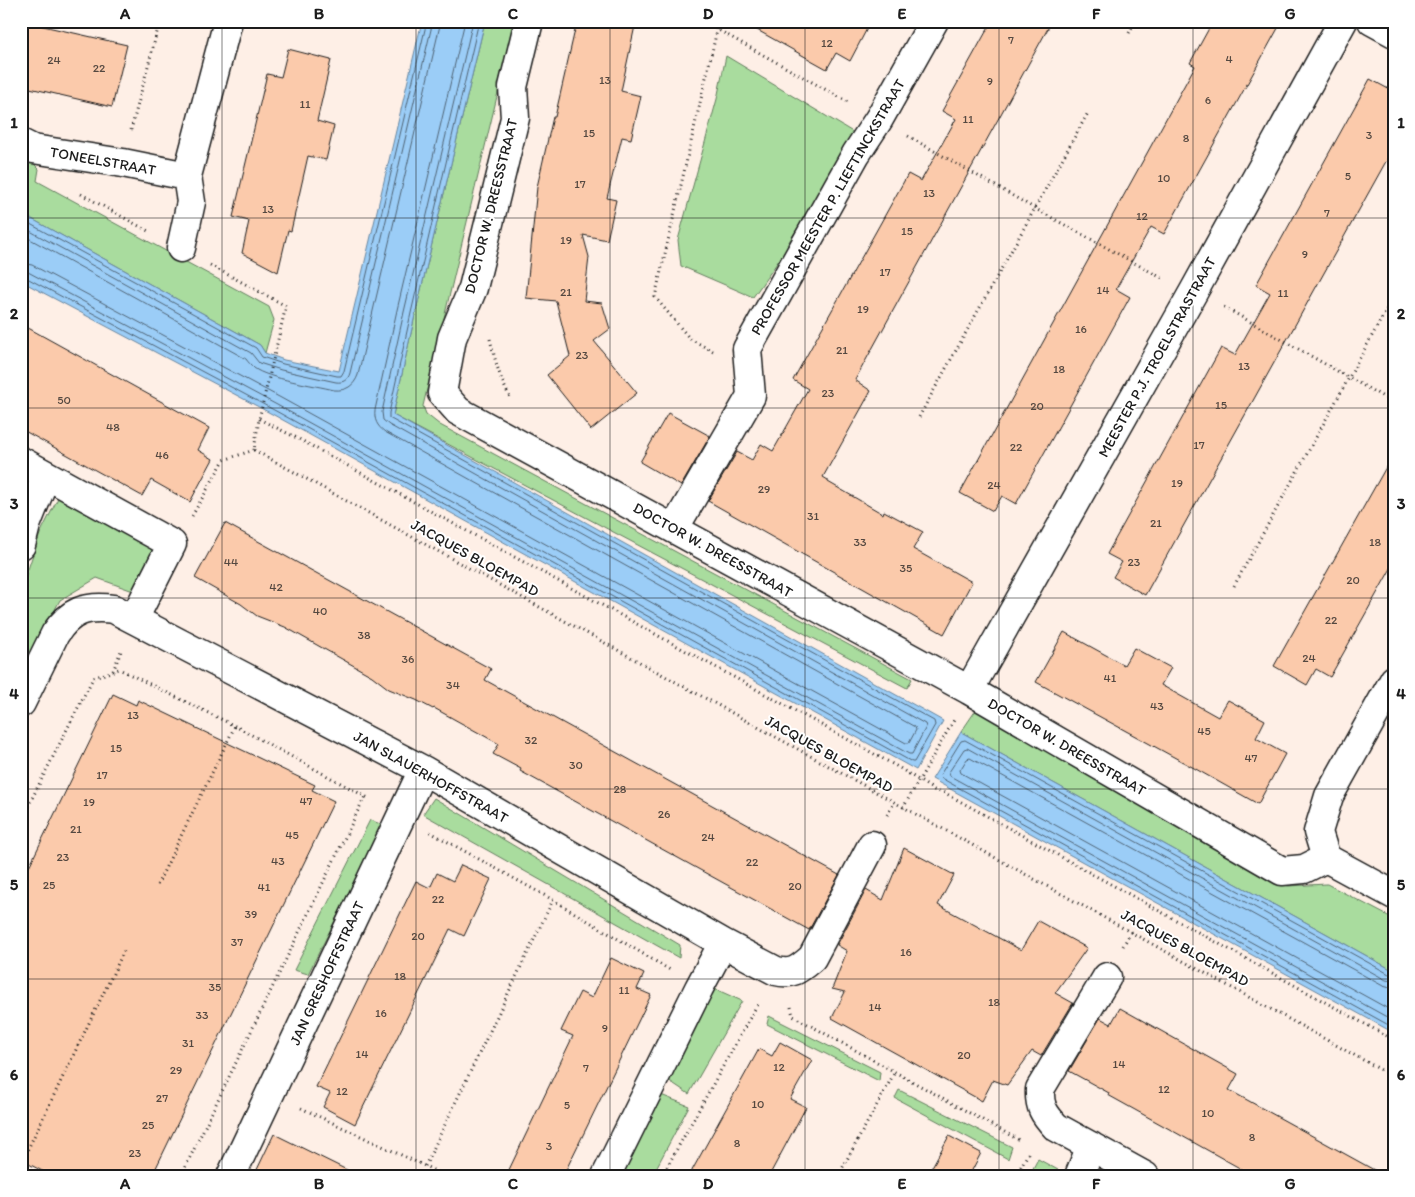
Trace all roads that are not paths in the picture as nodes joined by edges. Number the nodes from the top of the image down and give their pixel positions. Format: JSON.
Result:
{"nodes":[{"id":1,"x":228,"y":21,"type":"edge"},
{"id":2,"x":529,"y":21,"type":"edge"},
{"id":3,"x":934,"y":21,"type":"edge"},
{"id":4,"x":1343,"y":21,"type":"edge"},
{"id":5,"x":1372,"y":21,"type":"edge"},
{"id":6,"x":1394,"y":33,"type":"edge"},
{"id":7,"x":21,"y":143,"type":"edge"},
{"id":8,"x":187,"y":176,"type":"junction"},
{"id":9,"x":181,"y":248,"type":"dead end"},
{"id":10,"x":21,"y":461,"type":"edge"},
{"id":11,"x":46,"y":475,"type":"junction"},
{"id":12,"x":674,"y":529,"type":"junction"},
{"id":13,"x":21,"y":545,"type":"edge"},
{"id":14,"x":134,"y":619,"type":"junction"},
{"id":15,"x":1394,"y":680,"type":"edge"},
{"id":16,"x":969,"y":690,"type":"junction"},
{"id":17,"x":21,"y":703,"type":"edge"},
{"id":18,"x":423,"y":770,"type":"junction"},
{"id":19,"x":872,"y":846,"type":"dead end"},
{"id":20,"x":1326,"y":858,"type":"junction"},
{"id":21,"x":1394,"y":895,"type":"edge"},
{"id":22,"x":723,"y":943,"type":"junction"},
{"id":23,"x":1107,"y":977,"type":"dead end"},
{"id":24,"x":1091,"y":1146,"type":"junction"},
{"id":25,"x":231,"y":1176,"type":"edge"},
{"id":26,"x":606,"y":1176,"type":"edge"},
{"id":27,"x":1079,"y":1176,"type":"edge"},
{"id":28,"x":1145,"y":1176,"type":"edge"}],
"edges":[{"from":1,"to":8,"type":"street"},
{"from":2,"to":12,"type":"street","name":"DOCTOR W. DREESSTRAAT"},
{"from":3,"to":12,"type":"street","name":"PROFESSOR MEESTER P. LIEFTINCKSTRAAT"},
{"from":4,"to":16,"type":"street","name":"MEESTER P.J. TROELSTRASTRAAT"},
{"from":5,"to":6,"type":"street"},
{"from":7,"to":8,"type":"street","name":"TONEELSTRAAT"},
{"from":8,"to":9,"type":"street"},
{"from":10,"to":11,"type":"street"},
{"from":11,"to":13,"type":"street"},
{"from":11,"to":14,"type":"street"},
{"from":12,"to":16,"type":"street","name":"DOCTOR W. DREESSTRAAT"},
{"from":14,"to":17,"type":"street","name":"JAN SLAUERHOFFSTRAAT"},
{"from":14,"to":18,"type":"street","name":"JAN SLAUERHOFFSTRAAT"},
{"from":15,"to":20,"type":"street"},
{"from":16,"to":20,"type":"street","name":"DOCTOR W. DREESSTRAAT"},
{"from":18,"to":22,"type":"street","name":"JAN SLAUERHOFFSTRAAT"},
{"from":18,"to":25,"type":"street","name":"JAN GRESHOFFSTRAAT"},
{"from":19,"to":22,"type":"street","name":"JAN SLAUERHOFFSTRAAT"},
{"from":20,"to":21,"type":"street"},
{"from":22,"to":26,"type":"street"},
{"from":23,"to":24,"type":"street"},
{"from":24,"to":27,"type":"street"},
{"from":24,"to":28,"type":"street"}]}
